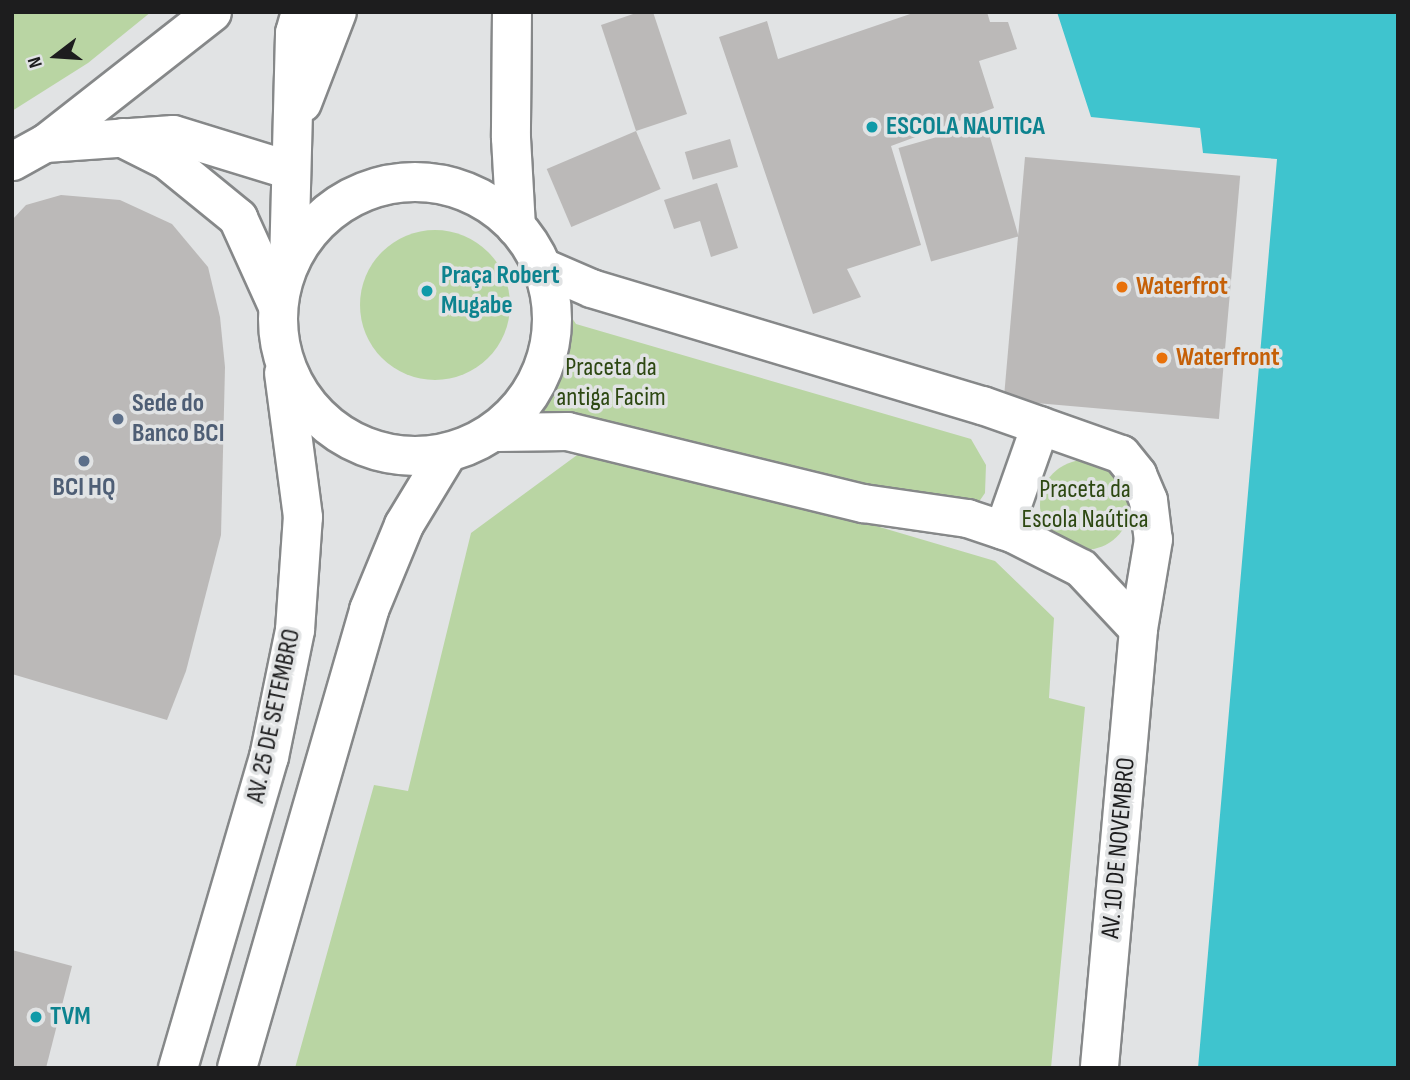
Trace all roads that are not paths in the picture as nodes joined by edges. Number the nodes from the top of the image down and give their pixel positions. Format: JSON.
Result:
{"nodes":[{"id":1,"x":212,"y":12,"type":"edge"},
{"id":2,"x":301,"y":12,"type":"edge"},
{"id":3,"x":337,"y":12,"type":"edge"},
{"id":4,"x":512,"y":12,"type":"edge"},
{"id":5,"x":294,"y":121,"type":"junction"},
{"id":6,"x":123,"y":138,"type":"junction"},
{"id":7,"x":45,"y":143,"type":"junction"},
{"id":8,"x":12,"y":161,"type":"edge"},
{"id":9,"x":290,"y":170,"type":"junction"},
{"id":10,"x":516,"y":228,"type":"junction"},
{"id":11,"x":289,"y":264,"type":"junction"},
{"id":12,"x":545,"y":268,"type":"junction"},
{"id":13,"x":278,"y":306,"type":"junction"},
{"id":14,"x":283,"y":355,"type":"junction"},
{"id":15,"x":1040,"y":425,"type":"junction"},
{"id":16,"x":497,"y":432,"type":"junction"},
{"id":17,"x":447,"y":454,"type":"junction"},
{"id":18,"x":1003,"y":530,"type":"junction"},
{"id":19,"x":1138,"y":629,"type":"junction"},
{"id":20,"x":178,"y":1068,"type":"edge"},
{"id":21,"x":237,"y":1068,"type":"edge"},
{"id":22,"x":1099,"y":1068,"type":"edge"}],
"edges":[{"from":1,"to":7,"type":"street"},
{"from":2,"to":5,"type":"main road"},
{"from":3,"to":5,"type":"main road"},
{"from":4,"to":10,"type":"main road"},
{"from":5,"to":9,"type":"main road"},
{"from":6,"to":7,"type":"street"},
{"from":6,"to":9,"type":"street"},
{"from":6,"to":13,"type":"main road"},
{"from":7,"to":8,"type":"street"},
{"from":9,"to":11,"type":"main road"},
{"from":10,"to":11,"type":"main road"},
{"from":10,"to":12,"type":"main road"},
{"from":11,"to":13,"type":"main road"},
{"from":12,"to":15,"type":"street","name":"AV. 10 DE NOVEMBRO"},
{"from":12,"to":16,"type":"main road"},
{"from":13,"to":14,"type":"main road"},
{"from":14,"to":17,"type":"main road"},
{"from":14,"to":20,"type":"main road","name":"AV. 25 DE SETEMBRO"},
{"from":15,"to":18,"type":"street"},
{"from":15,"to":19,"type":"street","name":"AV. 10 DE NOVEMBRO"},
{"from":16,"to":17,"type":"main road"},
{"from":16,"to":18,"type":"street"},
{"from":17,"to":21,"type":"main road"},
{"from":18,"to":19,"type":"street"},
{"from":19,"to":22,"type":"street","name":"AV. 10 DE NOVEMBRO"}]}
